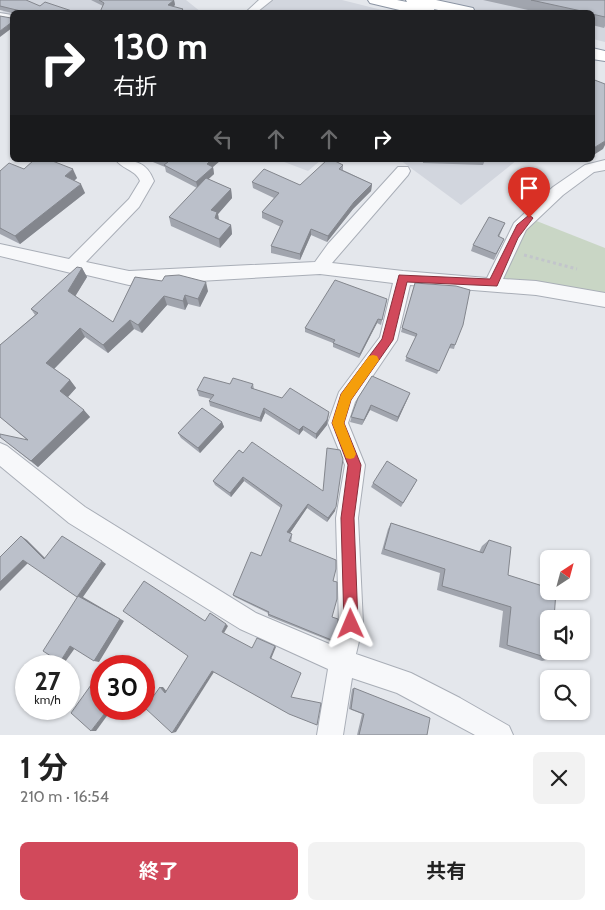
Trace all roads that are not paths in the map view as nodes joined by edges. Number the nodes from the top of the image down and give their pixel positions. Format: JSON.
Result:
{"nodes":[{"id":1,"x":266,"y":0,"type":"edge"},
{"id":2,"x":376,"y":0,"type":"edge"},
{"id":3,"x":414,"y":0,"type":"edge"},
{"id":4,"x":254,"y":10,"type":"edge"},
{"id":5,"x":418,"y":10,"type":"edge"},
{"id":6,"x":458,"y":10,"type":"edge"},
{"id":7,"x":126,"y":162,"type":"edge"},
{"id":8,"x":605,"y":165,"type":"edge"},
{"id":9,"x":403,"y":171,"type":"dead end"},
{"id":10,"x":0,"y":250,"type":"edge"},
{"id":11,"x":71,"y":267,"type":"junction"},
{"id":12,"x":320,"y":268,"type":"junction"},
{"id":13,"x":403,"y":278,"type":"junction"},
{"id":14,"x":493,"y":283,"type":"junction"},
{"id":15,"x":605,"y":300,"type":"edge"},
{"id":16,"x":0,"y":454,"type":"edge"},
{"id":17,"x":342,"y":662,"type":"junction"},
{"id":18,"x":330,"y":735,"type":"edge"},
{"id":19,"x":500,"y":735,"type":"edge"}],
"edges":[{"from":1,"to":4,"type":"street"},
{"from":2,"to":5,"type":"highway"},
{"from":3,"to":6,"type":"highway"},
{"from":7,"to":11,"type":"street"},
{"from":8,"to":14,"type":"street"},
{"from":9,"to":12,"type":"street"},
{"from":10,"to":11,"type":"street"},
{"from":11,"to":12,"type":"street"},
{"from":12,"to":13,"type":"street"},
{"from":13,"to":14,"type":"street"},
{"from":13,"to":17,"type":"street"},
{"from":14,"to":15,"type":"street"},
{"from":16,"to":17,"type":"street"},
{"from":17,"to":18,"type":"street"},
{"from":17,"to":19,"type":"street"}]}
